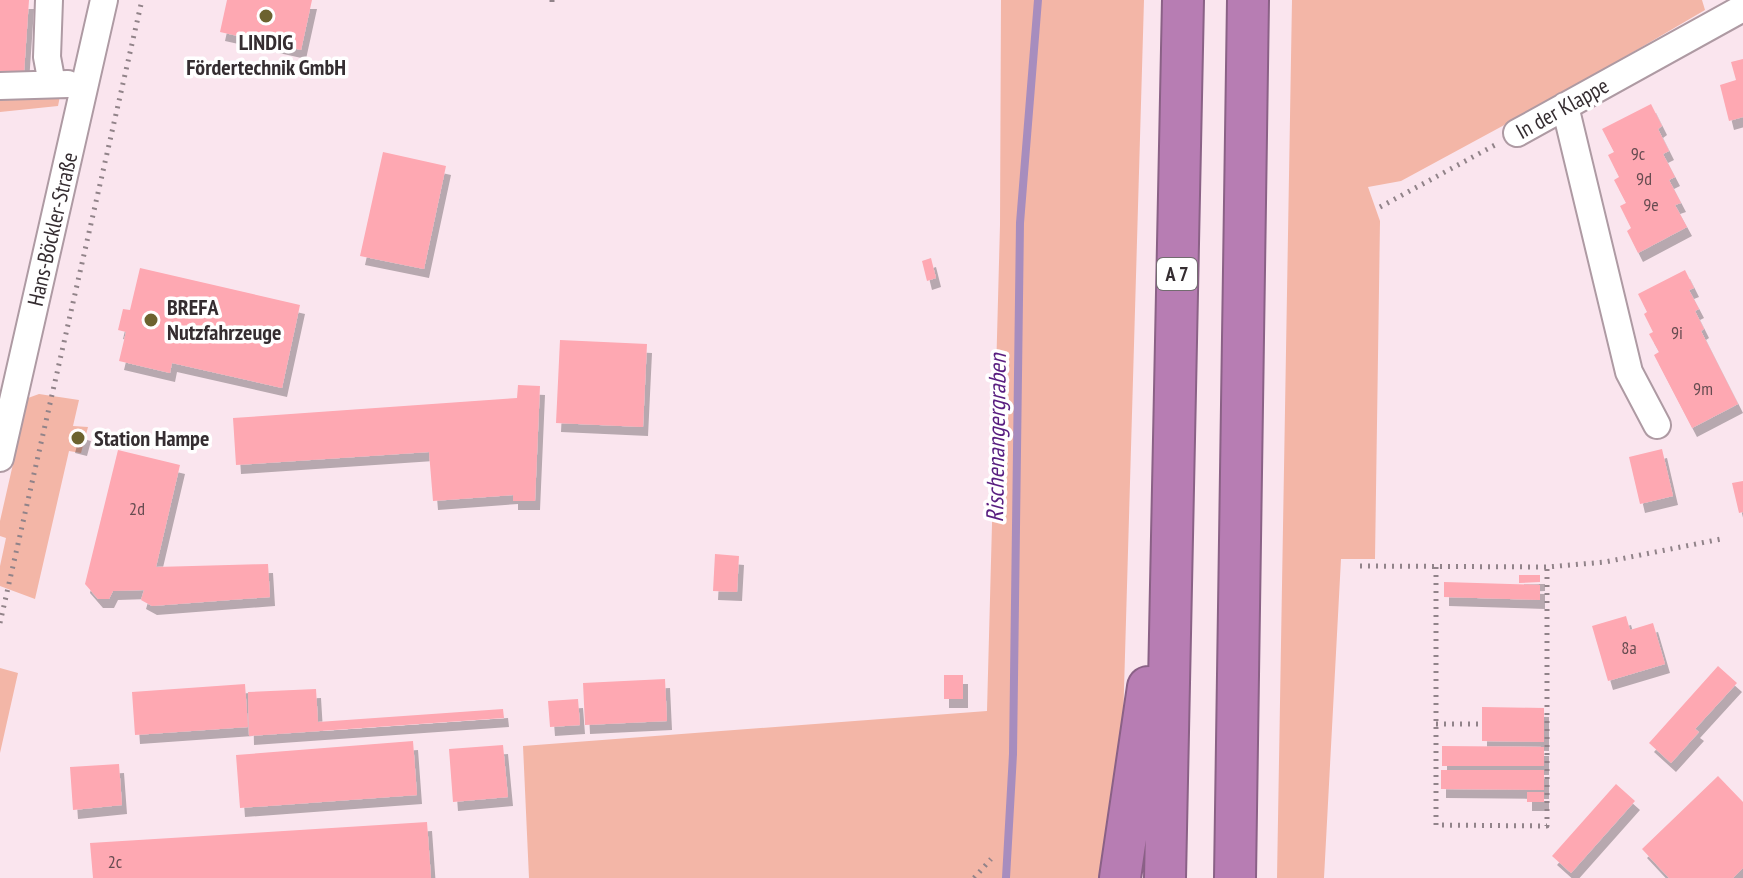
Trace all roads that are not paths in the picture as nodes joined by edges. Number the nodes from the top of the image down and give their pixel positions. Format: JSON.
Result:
{"nodes":[{"id":1,"x":49,"y":0,"type":"edge"},
{"id":2,"x":104,"y":0,"type":"edge"},
{"id":3,"x":1183,"y":0,"type":"edge"},
{"id":4,"x":1248,"y":0,"type":"edge"},
{"id":5,"x":1743,"y":8,"type":"edge"},
{"id":6,"x":52,"y":84,"type":"junction"},
{"id":7,"x":0,"y":86,"type":"edge"},
{"id":8,"x":84,"y":86,"type":"junction"},
{"id":9,"x":1565,"y":106,"type":"junction"},
{"id":10,"x":1517,"y":133,"type":"road end"},
{"id":11,"x":1657,"y":425,"type":"dead end"},
{"id":12,"x":0,"y":458,"type":"edge"},
{"id":13,"x":1171,"y":548,"type":"junction"},
{"id":14,"x":1120,"y":878,"type":"edge"},
{"id":15,"x":1165,"y":878,"type":"edge"},
{"id":16,"x":1235,"y":878,"type":"edge"}],
"edges":[{"from":1,"to":6,"type":"street"},
{"from":2,"to":8,"type":"street","name":"Hans-Böckler-Straße"},
{"from":3,"to":13,"type":"highway","number":"A 7"},
{"from":4,"to":16,"type":"highway"},
{"from":5,"to":9,"type":"street","name":"In der Klappe"},
{"from":6,"to":7,"type":"street"},
{"from":6,"to":8,"type":"street"},
{"from":8,"to":12,"type":"street","name":"Hans-Böckler-Straße"},
{"from":9,"to":10,"type":"street","name":"In der Klappe"},
{"from":9,"to":11,"type":"street"},
{"from":13,"to":14,"type":"highway"},
{"from":13,"to":15,"type":"highway","number":"A 7"}]}
